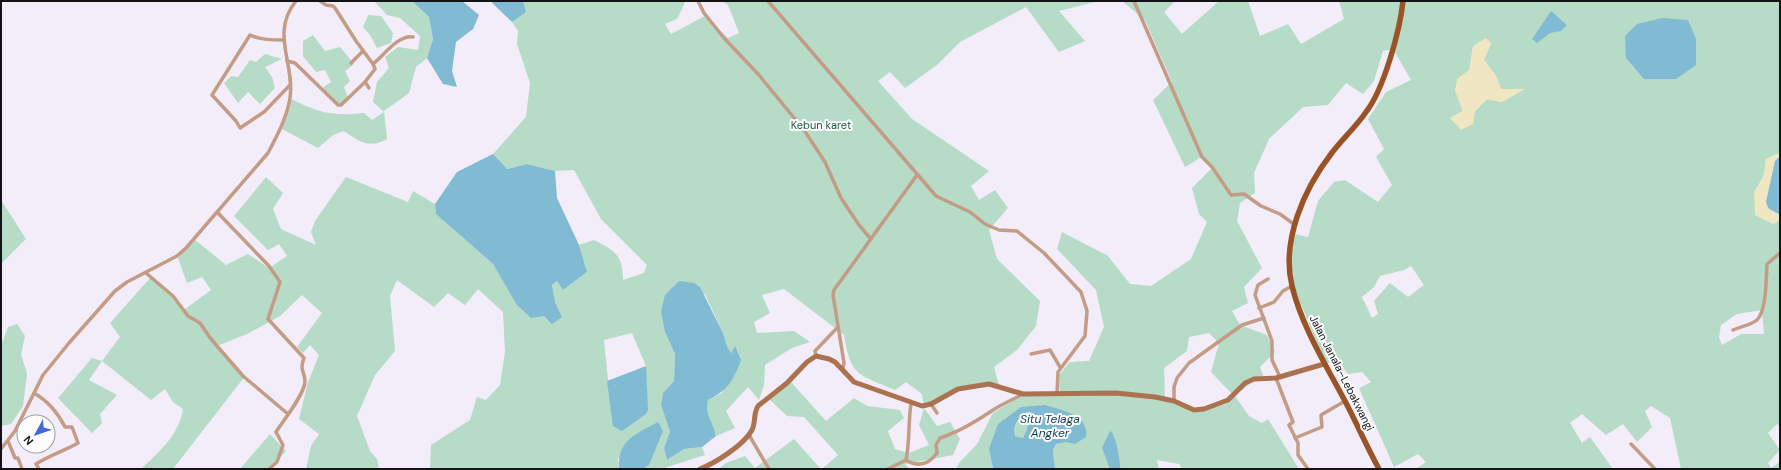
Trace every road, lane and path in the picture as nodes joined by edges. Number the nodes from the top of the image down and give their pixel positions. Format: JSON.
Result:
{"nodes":[{"id":1,"x":296,"y":1,"type":"edge"},
{"id":2,"x":320,"y":1,"type":"edge"},
{"id":3,"x":698,"y":1,"type":"edge"},
{"id":4,"x":768,"y":1,"type":"edge"},
{"id":5,"x":1134,"y":1,"type":"edge"},
{"id":6,"x":1403,"y":1,"type":"edge"},
{"id":7,"x":413,"y":37,"type":"dead end"},
{"id":8,"x":284,"y":40,"type":"junction"},
{"id":9,"x":363,"y":51,"type":"junction"},
{"id":10,"x":287,"y":61,"type":"junction"},
{"id":11,"x":351,"y":63,"type":"dead end"},
{"id":12,"x":373,"y":64,"type":"junction"},
{"id":13,"x":365,"y":82,"type":"junction"},
{"id":14,"x":290,"y":85,"type":"junction"},
{"id":15,"x":369,"y":88,"type":"dead end"},
{"id":16,"x":917,"y":175,"type":"junction"},
{"id":17,"x":218,"y":213,"type":"junction"},
{"id":18,"x":1295,"y":225,"type":"junction"},
{"id":19,"x":871,"y":239,"type":"junction"},
{"id":20,"x":1780,"y":253,"type":"edge"},
{"id":21,"x":146,"y":273,"type":"junction"},
{"id":22,"x":1268,"y":279,"type":"dead end"},
{"id":23,"x":1292,"y":286,"type":"junction"},
{"id":24,"x":1259,"y":308,"type":"junction"},
{"id":25,"x":1264,"y":318,"type":"junction"},
{"id":26,"x":837,"y":328,"type":"junction"},
{"id":27,"x":1733,"y":330,"type":"dead end"},
{"id":28,"x":1031,"y":354,"type":"dead end"},
{"id":29,"x":816,"y":356,"type":"junction"},
{"id":30,"x":1324,"y":364,"type":"junction"},
{"id":31,"x":1060,"y":367,"type":"junction"},
{"id":32,"x":843,"y":368,"type":"junction"},
{"id":33,"x":1278,"y":377,"type":"junction"},
{"id":34,"x":34,"y":393,"type":"junction"},
{"id":35,"x":1023,"y":394,"type":"junction"},
{"id":36,"x":1057,"y":394,"type":"junction"},
{"id":37,"x":1174,"y":401,"type":"junction"},
{"id":38,"x":1345,"y":401,"type":"junction"},
{"id":39,"x":911,"y":404,"type":"junction"},
{"id":40,"x":931,"y":404,"type":"junction"},
{"id":41,"x":937,"y":413,"type":"dead end"},
{"id":42,"x":288,"y":414,"type":"junction"},
{"id":43,"x":749,"y":435,"type":"junction"},
{"id":44,"x":1295,"y":438,"type":"junction"},
{"id":45,"x":8,"y":441,"type":"junction"},
{"id":46,"x":1631,"y":444,"type":"dead end"},
{"id":47,"x":1,"y":448,"type":"edge"},
{"id":48,"x":906,"y":460,"type":"junction"},
{"id":49,"x":22,"y":469,"type":"edge"},
{"id":50,"x":39,"y":469,"type":"edge"},
{"id":51,"x":269,"y":469,"type":"edge"},
{"id":52,"x":700,"y":469,"type":"edge"},
{"id":53,"x":769,"y":469,"type":"edge"},
{"id":54,"x":888,"y":469,"type":"edge"},
{"id":55,"x":1308,"y":469,"type":"edge"},
{"id":56,"x":1379,"y":469,"type":"edge"},
{"id":57,"x":1654,"y":469,"type":"edge"}],
"edges":[{"from":1,"to":8,"type":"street"},
{"from":2,"to":9,"type":"street"},
{"from":3,"to":19,"type":"street"},
{"from":4,"to":16,"type":"street"},
{"from":5,"to":18,"type":"street"},
{"from":6,"to":18,"type":"main road","name":"Jalan Janala–Lebakwangi"},
{"from":7,"to":12,"type":"street"},
{"from":8,"to":10,"type":"street"},
{"from":8,"to":14,"type":"street"},
{"from":9,"to":11,"type":"street"},
{"from":9,"to":12,"type":"street"},
{"from":10,"to":13,"type":"street"},
{"from":10,"to":14,"type":"street"},
{"from":12,"to":13,"type":"street"},
{"from":13,"to":15,"type":"street"},
{"from":14,"to":17,"type":"street"},
{"from":16,"to":19,"type":"street"},
{"from":16,"to":31,"type":"street"},
{"from":17,"to":21,"type":"street"},
{"from":17,"to":42,"type":"street"},
{"from":18,"to":23,"type":"main road","name":"Jalan Janala–Lebakwangi"},
{"from":19,"to":26,"type":"street"},
{"from":20,"to":27,"type":"street"},
{"from":21,"to":34,"type":"street"},
{"from":21,"to":42,"type":"street"},
{"from":22,"to":24,"type":"street"},
{"from":23,"to":24,"type":"street"},
{"from":23,"to":30,"type":"main road","name":"Jalan Janala–Lebakwangi"},
{"from":24,"to":25,"type":"street"},
{"from":25,"to":33,"type":"street"},
{"from":25,"to":37,"type":"street"},
{"from":26,"to":29,"type":"street"},
{"from":26,"to":32,"type":"street"},
{"from":28,"to":31,"type":"street"},
{"from":29,"to":32,"type":"street"},
{"from":29,"to":43,"type":"street"},
{"from":30,"to":33,"type":"street"},
{"from":30,"to":38,"type":"main road","name":"Jalan Janala–Lebakwangi"},
{"from":31,"to":36,"type":"street"},
{"from":32,"to":39,"type":"street"},
{"from":33,"to":37,"type":"street"},
{"from":33,"to":44,"type":"street"},
{"from":34,"to":45,"type":"street"},
{"from":34,"to":50,"type":"street"},
{"from":35,"to":36,"type":"street"},
{"from":35,"to":40,"type":"street"},
{"from":35,"to":48,"type":"street"},
{"from":36,"to":37,"type":"street"},
{"from":38,"to":44,"type":"street"},
{"from":38,"to":56,"type":"main road","name":"Jalan Janala–Lebakwangi"},
{"from":39,"to":40,"type":"street"},
{"from":39,"to":48,"type":"street"},
{"from":40,"to":41,"type":"street"},
{"from":42,"to":51,"type":"street"},
{"from":43,"to":52,"type":"street"},
{"from":43,"to":53,"type":"street"},
{"from":44,"to":55,"type":"street"},
{"from":45,"to":47,"type":"street"},
{"from":45,"to":49,"type":"street"},
{"from":46,"to":57,"type":"street"},
{"from":48,"to":54,"type":"street"}]}
